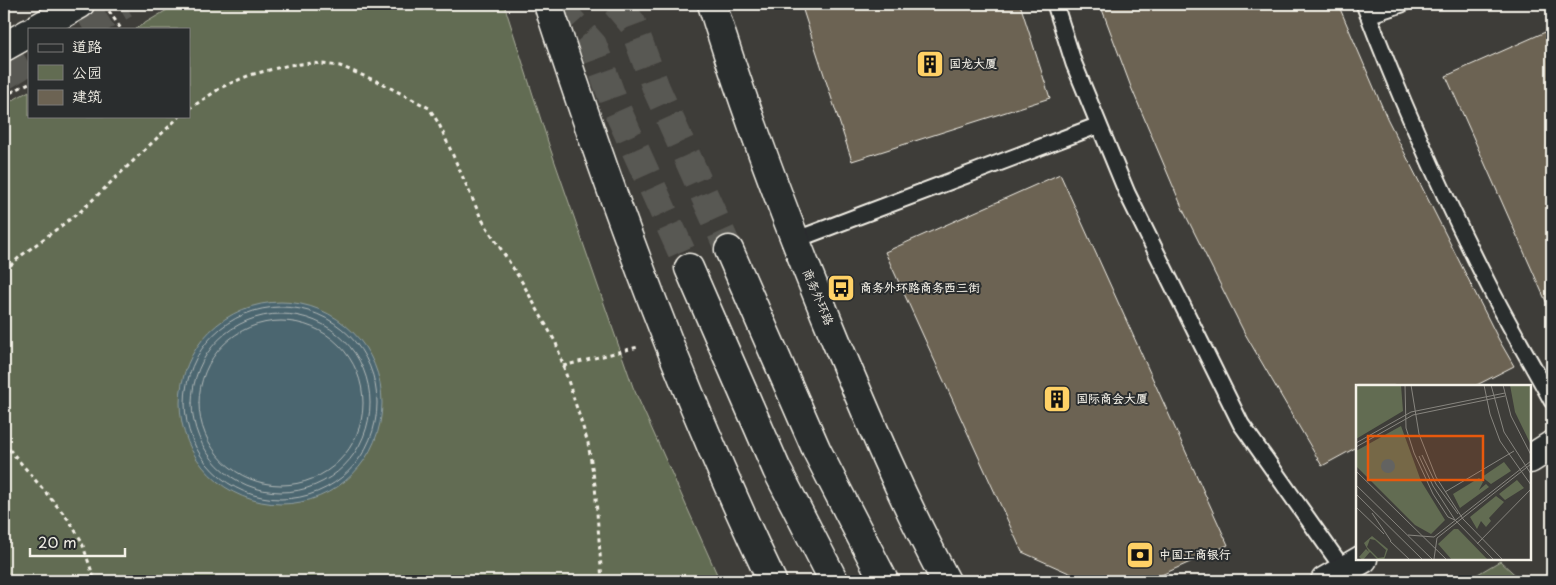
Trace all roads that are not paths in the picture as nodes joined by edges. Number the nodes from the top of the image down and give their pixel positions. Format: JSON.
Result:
{"nodes":[{"id":1,"x":80,"y":4,"type":"edge"},
{"id":2,"x":548,"y":4,"type":"edge"},
{"id":3,"x":712,"y":4,"type":"edge"},
{"id":4,"x":1055,"y":4,"type":"edge"},
{"id":5,"x":1402,"y":4,"type":"edge"},
{"id":6,"x":1366,"y":10,"type":"edge"},
{"id":7,"x":38,"y":28,"type":"edge"},
{"id":8,"x":28,"y":34,"type":"edge"},
{"id":9,"x":4,"y":47,"type":"edge"},
{"id":10,"x":1099,"y":126,"type":"junction"},
{"id":11,"x":794,"y":240,"type":"junction"},
{"id":12,"x":729,"y":250,"type":"tunnel mouth"},
{"id":13,"x":688,"y":268,"type":"tunnel mouth"},
{"id":14,"x":1552,"y":401,"type":"edge"},
{"id":15,"x":1552,"y":445,"type":"edge"},
{"id":16,"x":1531,"y":458,"type":"edge"},
{"id":17,"x":1344,"y":570,"type":"edge"},
{"id":18,"x":772,"y":581,"type":"edge"},
{"id":19,"x":834,"y":581,"type":"edge"},
{"id":20,"x":884,"y":581,"type":"edge"},
{"id":21,"x":946,"y":581,"type":"edge"}],
"edges":[{"from":1,"to":7,"type":"street"},
{"from":2,"to":18,"type":"street"},
{"from":3,"to":11,"type":"street","name":"商务外环路"},
{"from":4,"to":10,"type":"lane"},
{"from":5,"to":6,"type":"lane"},
{"from":6,"to":14,"type":"lane"},
{"from":8,"to":9,"type":"street"},
{"from":10,"to":11,"type":"lane"},
{"from":10,"to":17,"type":"lane"},
{"from":11,"to":21,"type":"street","name":"商务外环路"},
{"from":12,"to":20,"type":"street"},
{"from":13,"to":19,"type":"street"},
{"from":15,"to":16,"type":"street"}]}
